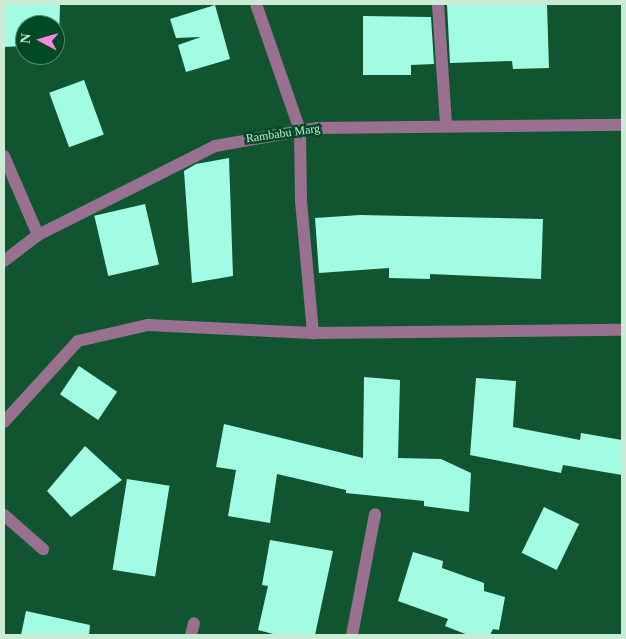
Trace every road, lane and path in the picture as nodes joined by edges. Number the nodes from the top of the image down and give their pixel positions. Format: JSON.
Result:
{"nodes":[{"id":1,"x":256,"y":4,"type":"edge"},
{"id":2,"x":438,"y":4,"type":"edge"},
{"id":3,"x":622,"y":125,"type":"edge"},
{"id":4,"x":446,"y":126,"type":"junction"},
{"id":5,"x":300,"y":130,"type":"junction"},
{"id":6,"x":4,"y":156,"type":"edge"},
{"id":7,"x":38,"y":235,"type":"junction"},
{"id":8,"x":4,"y":261,"type":"edge"},
{"id":9,"x":622,"y":330,"type":"edge"},
{"id":10,"x":313,"y":332,"type":"junction"},
{"id":11,"x":4,"y":422,"type":"edge"},
{"id":12,"x":376,"y":514,"type":"dead end"},
{"id":13,"x":4,"y":515,"type":"edge"},
{"id":14,"x":43,"y":549,"type":"dead end"},
{"id":15,"x":352,"y":635,"type":"edge"}],
"edges":[{"from":1,"to":5,"type":"street"},
{"from":2,"to":4,"type":"street"},
{"from":3,"to":4,"type":"street","name":"Rambabu Marg"},
{"from":4,"to":5,"type":"street","name":"Rambabu Marg"},
{"from":5,"to":7,"type":"street","name":"Rambabu Marg"},
{"from":5,"to":10,"type":"street"},
{"from":6,"to":7,"type":"street"},
{"from":7,"to":8,"type":"street","name":"Rambabu Marg"},
{"from":9,"to":10,"type":"street"},
{"from":10,"to":11,"type":"street"},
{"from":12,"to":15,"type":"street"},
{"from":13,"to":14,"type":"street"}]}
